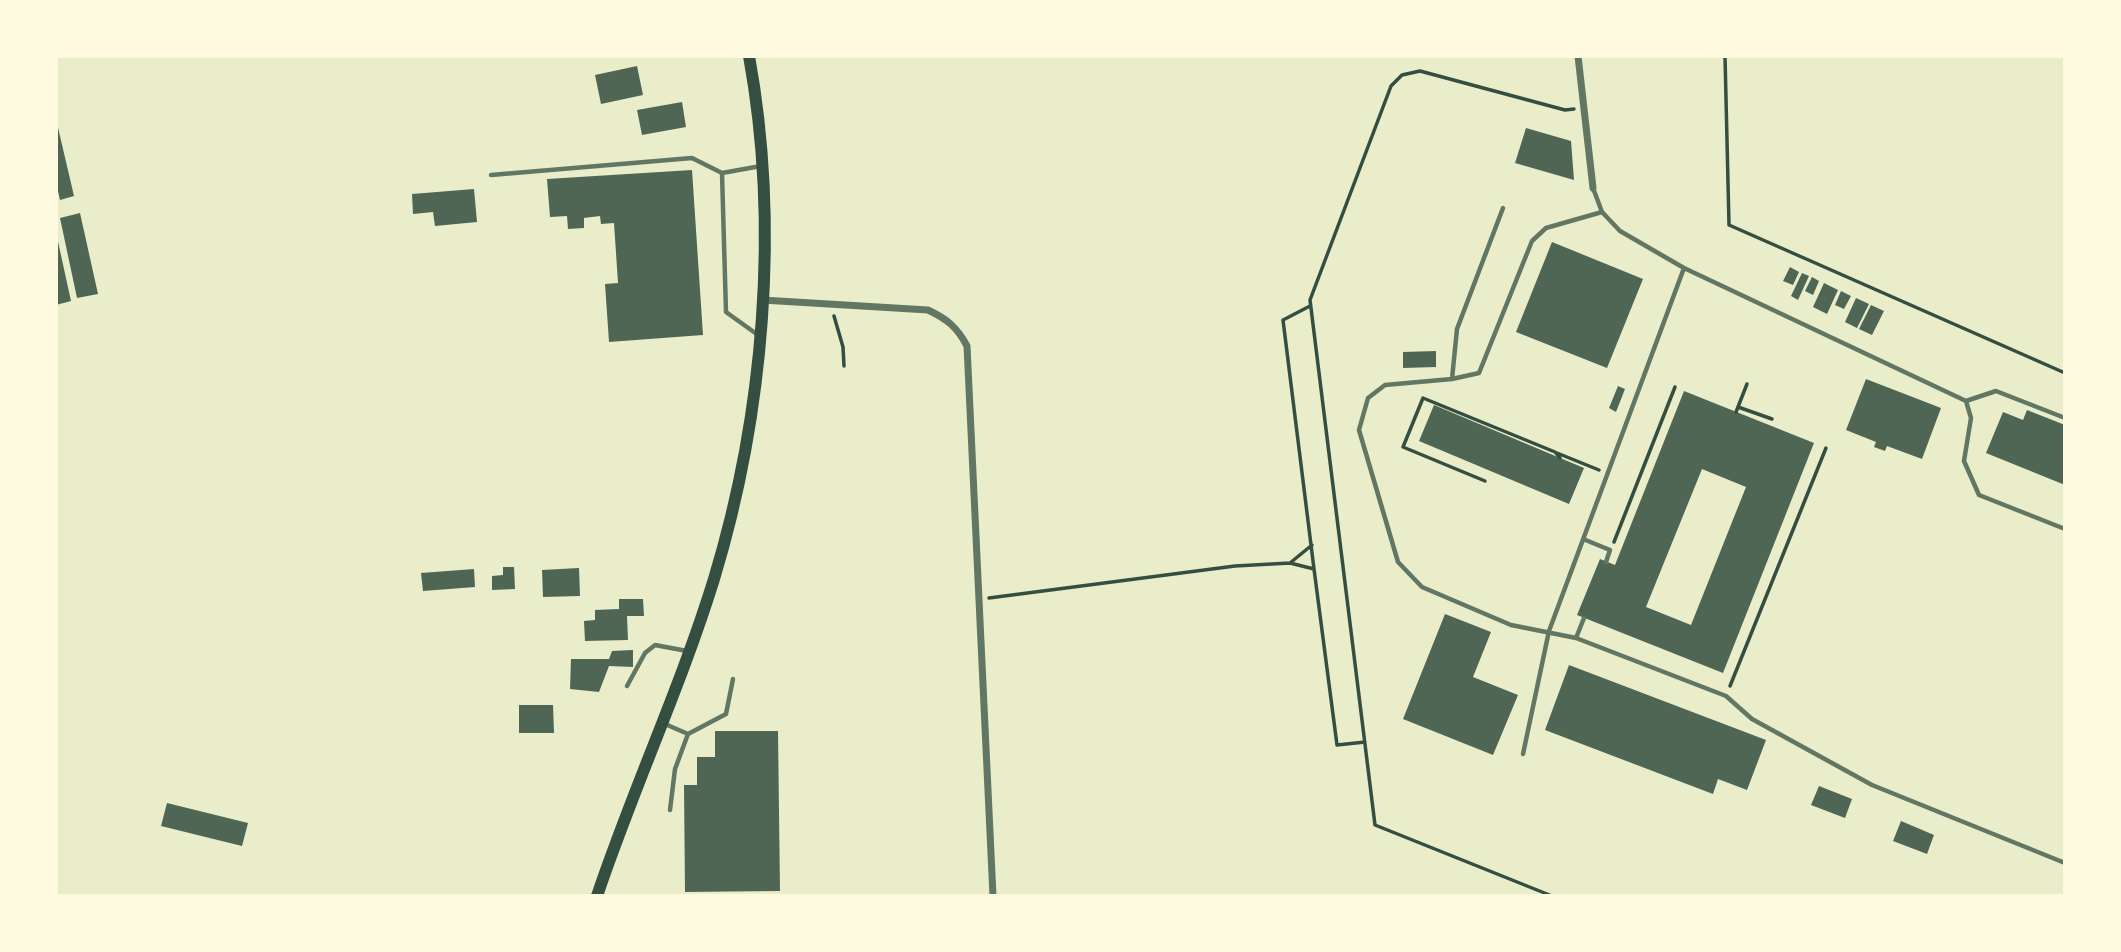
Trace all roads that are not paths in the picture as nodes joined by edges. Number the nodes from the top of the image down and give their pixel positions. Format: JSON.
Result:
{"nodes":[{"id":1,"x":749,"y":56,"type":"edge"},
{"id":2,"x":1578,"y":56,"type":"edge"},
{"id":3,"x":761,"y":166,"type":"junction"},
{"id":4,"x":722,"y":173,"type":"junction"},
{"id":5,"x":491,"y":175,"type":"dead end"},
{"id":6,"x":1593,"y":187,"type":"joint"},
{"id":7,"x":1503,"y":208,"type":"dead end"},
{"id":8,"x":1602,"y":212,"type":"junction"},
{"id":9,"x":1684,"y":268,"type":"junction"},
{"id":10,"x":762,"y":300,"type":"junction"},
{"id":11,"x":759,"y":335,"type":"junction"},
{"id":12,"x":1452,"y":379,"type":"junction"},
{"id":13,"x":1966,"y":401,"type":"junction"},
{"id":14,"x":2065,"y":418,"type":"edge"},
{"id":15,"x":2065,"y":529,"type":"edge"},
{"id":16,"x":1583,"y":539,"type":"junction"},
{"id":17,"x":1606,"y":562,"type":"dead end"},
{"id":18,"x":1584,"y":618,"type":"dead end"},
{"id":19,"x":1549,"y":631,"type":"junction"},
{"id":20,"x":1576,"y":638,"type":"junction"},
{"id":21,"x":688,"y":651,"type":"junction"},
{"id":22,"x":733,"y":679,"type":"dead end"},
{"id":23,"x":627,"y":686,"type":"dead end"},
{"id":24,"x":662,"y":722,"type":"junction"},
{"id":25,"x":688,"y":734,"type":"junction"},
{"id":26,"x":1523,"y":754,"type":"dead end"},
{"id":27,"x":670,"y":810,"type":"dead end"},
{"id":28,"x":2065,"y":863,"type":"edge"},
{"id":29,"x":597,"y":896,"type":"edge"},
{"id":30,"x":993,"y":896,"type":"edge"}],
"edges":[{"from":1,"to":3,"type":"main road"},
{"from":2,"to":6,"type":"street"},
{"from":3,"to":4,"type":"lane"},
{"from":3,"to":10,"type":"main road"},
{"from":4,"to":5,"type":"lane"},
{"from":4,"to":11,"type":"lane"},
{"from":6,"to":8,"type":"lane"},
{"from":7,"to":12,"type":"lane"},
{"from":8,"to":9,"type":"lane"},
{"from":8,"to":12,"type":"lane"},
{"from":9,"to":13,"type":"lane"},
{"from":9,"to":16,"type":"lane"},
{"from":10,"to":11,"type":"main road"},
{"from":10,"to":30,"type":"street"},
{"from":11,"to":21,"type":"main road"},
{"from":12,"to":19,"type":"lane"},
{"from":13,"to":14,"type":"lane"},
{"from":13,"to":15,"type":"lane"},
{"from":16,"to":17,"type":"lane"},
{"from":16,"to":19,"type":"lane"},
{"from":18,"to":20,"type":"lane"},
{"from":19,"to":20,"type":"lane"},
{"from":19,"to":26,"type":"lane"},
{"from":20,"to":28,"type":"lane"},
{"from":21,"to":23,"type":"lane"},
{"from":21,"to":24,"type":"main road"},
{"from":22,"to":25,"type":"lane"},
{"from":24,"to":25,"type":"lane"},
{"from":24,"to":29,"type":"main road"},
{"from":25,"to":27,"type":"lane"}]}
